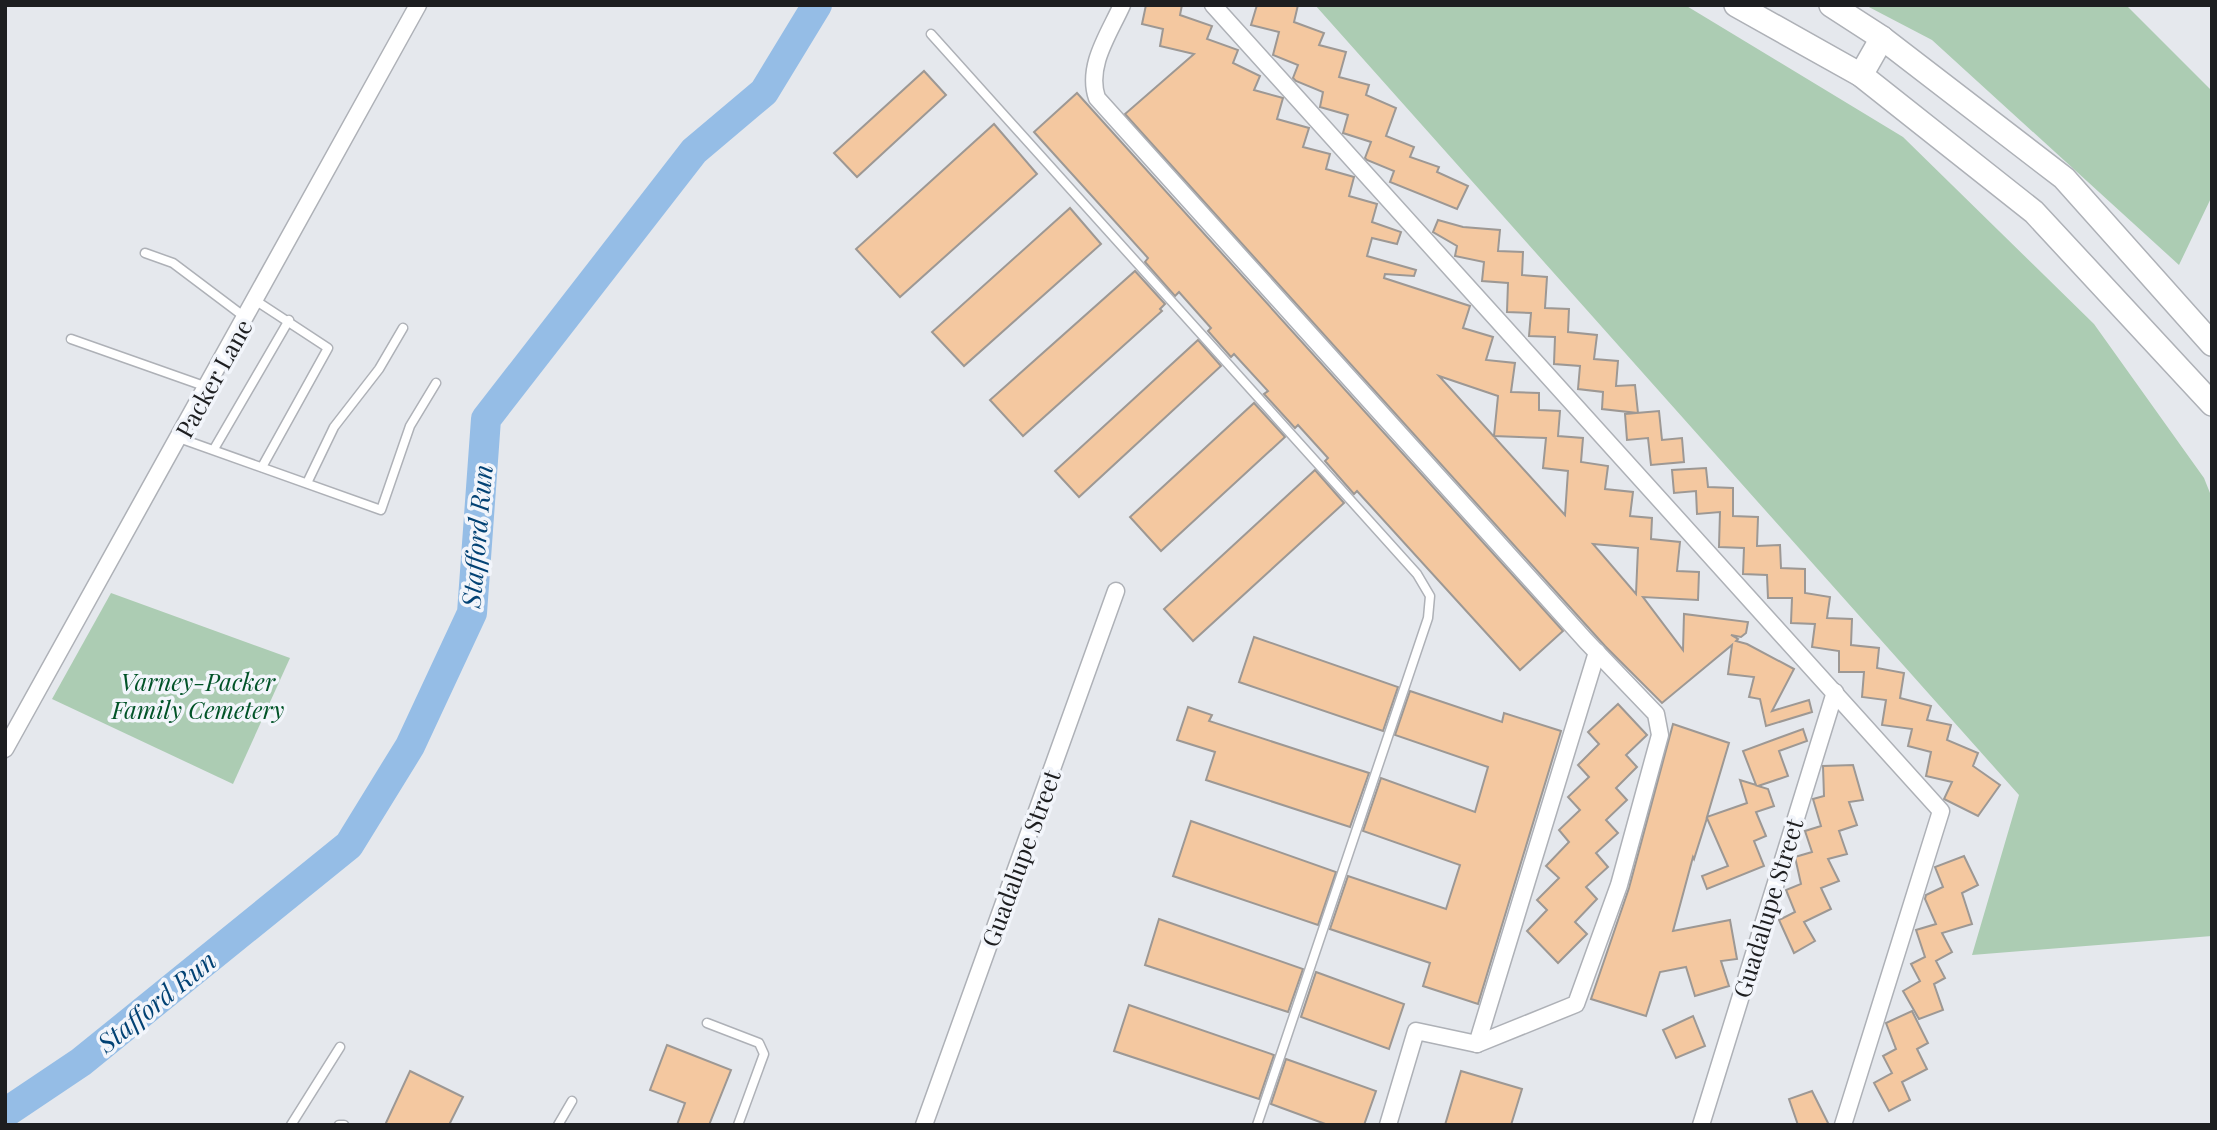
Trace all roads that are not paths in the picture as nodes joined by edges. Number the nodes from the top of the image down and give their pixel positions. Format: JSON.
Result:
{"nodes":[{"id":1,"x":418,"y":5,"type":"edge"},
{"id":2,"x":1122,"y":5,"type":"edge"},
{"id":3,"x":1213,"y":5,"type":"edge"},
{"id":4,"x":1736,"y":5,"type":"edge"},
{"id":5,"x":1831,"y":5,"type":"edge"},
{"id":6,"x":931,"y":34,"type":"dead end"},
{"id":7,"x":1882,"y":38,"type":"junction"},
{"id":8,"x":1861,"y":75,"type":"junction"},
{"id":9,"x":145,"y":253,"type":"dead end"},
{"id":10,"x":255,"y":300,"type":"junction"},
{"id":11,"x":246,"y":317,"type":"junction"},
{"id":12,"x":289,"y":320,"type":"junction"},
{"id":13,"x":403,"y":328,"type":"dead end"},
{"id":14,"x":71,"y":339,"type":"dead end"},
{"id":15,"x":2212,"y":344,"type":"edge"},
{"id":16,"x":436,"y":383,"type":"dead end"},
{"id":17,"x":207,"y":387,"type":"junction"},
{"id":18,"x":2212,"y":404,"type":"edge"},
{"id":19,"x":179,"y":438,"type":"junction"},
{"id":20,"x":214,"y":449,"type":"junction"},
{"id":21,"x":262,"y":467,"type":"junction"},
{"id":22,"x":307,"y":483,"type":"junction"},
{"id":23,"x":1115,"y":591,"type":"dead end"},
{"id":24,"x":1597,"y":652,"type":"junction"},
{"id":25,"x":1835,"y":692,"type":"junction"},
{"id":26,"x":5,"y":749,"type":"edge"},
{"id":27,"x":707,"y":1023,"type":"dead end"},
{"id":28,"x":1477,"y":1044,"type":"junction"},
{"id":29,"x":340,"y":1047,"type":"dead end"},
{"id":30,"x":572,"y":1101,"type":"dead end"},
{"id":31,"x":291,"y":1125,"type":"edge"},
{"id":32,"x":558,"y":1125,"type":"edge"},
{"id":33,"x":737,"y":1125,"type":"edge"},
{"id":34,"x":923,"y":1125,"type":"edge"},
{"id":35,"x":1257,"y":1125,"type":"edge"},
{"id":36,"x":1388,"y":1125,"type":"edge"},
{"id":37,"x":1701,"y":1125,"type":"edge"},
{"id":38,"x":1843,"y":1125,"type":"edge"}],
"edges":[{"from":1,"to":10,"type":"street","name":"Packer Lane"},
{"from":2,"to":24,"type":"street"},
{"from":3,"to":25,"type":"street"},
{"from":4,"to":8,"type":"main road"},
{"from":5,"to":7,"type":"main road"},
{"from":6,"to":35,"type":"lane"},
{"from":7,"to":8,"type":"main road"},
{"from":7,"to":15,"type":"main road"},
{"from":8,"to":18,"type":"main road"},
{"from":9,"to":11,"type":"lane"},
{"from":10,"to":11,"type":"street","name":"Packer Lane"},
{"from":10,"to":12,"type":"lane"},
{"from":11,"to":17,"type":"street","name":"Packer Lane"},
{"from":12,"to":20,"type":"lane"},
{"from":12,"to":21,"type":"lane"},
{"from":13,"to":22,"type":"lane"},
{"from":14,"to":17,"type":"lane"},
{"from":16,"to":22,"type":"lane"},
{"from":17,"to":19,"type":"street","name":"Packer Lane"},
{"from":19,"to":20,"type":"lane"},
{"from":19,"to":26,"type":"street","name":"Packer Lane"},
{"from":20,"to":21,"type":"lane"},
{"from":21,"to":22,"type":"lane"},
{"from":23,"to":34,"type":"street","name":"Guadalupe Street"},
{"from":24,"to":28,"type":"street"},
{"from":24,"to":28,"type":"street"},
{"from":25,"to":37,"type":"street","name":"Guadalupe Street"},
{"from":25,"to":38,"type":"street"},
{"from":27,"to":33,"type":"lane"},
{"from":28,"to":36,"type":"street"},
{"from":29,"to":31,"type":"lane"},
{"from":30,"to":32,"type":"lane"}]}
